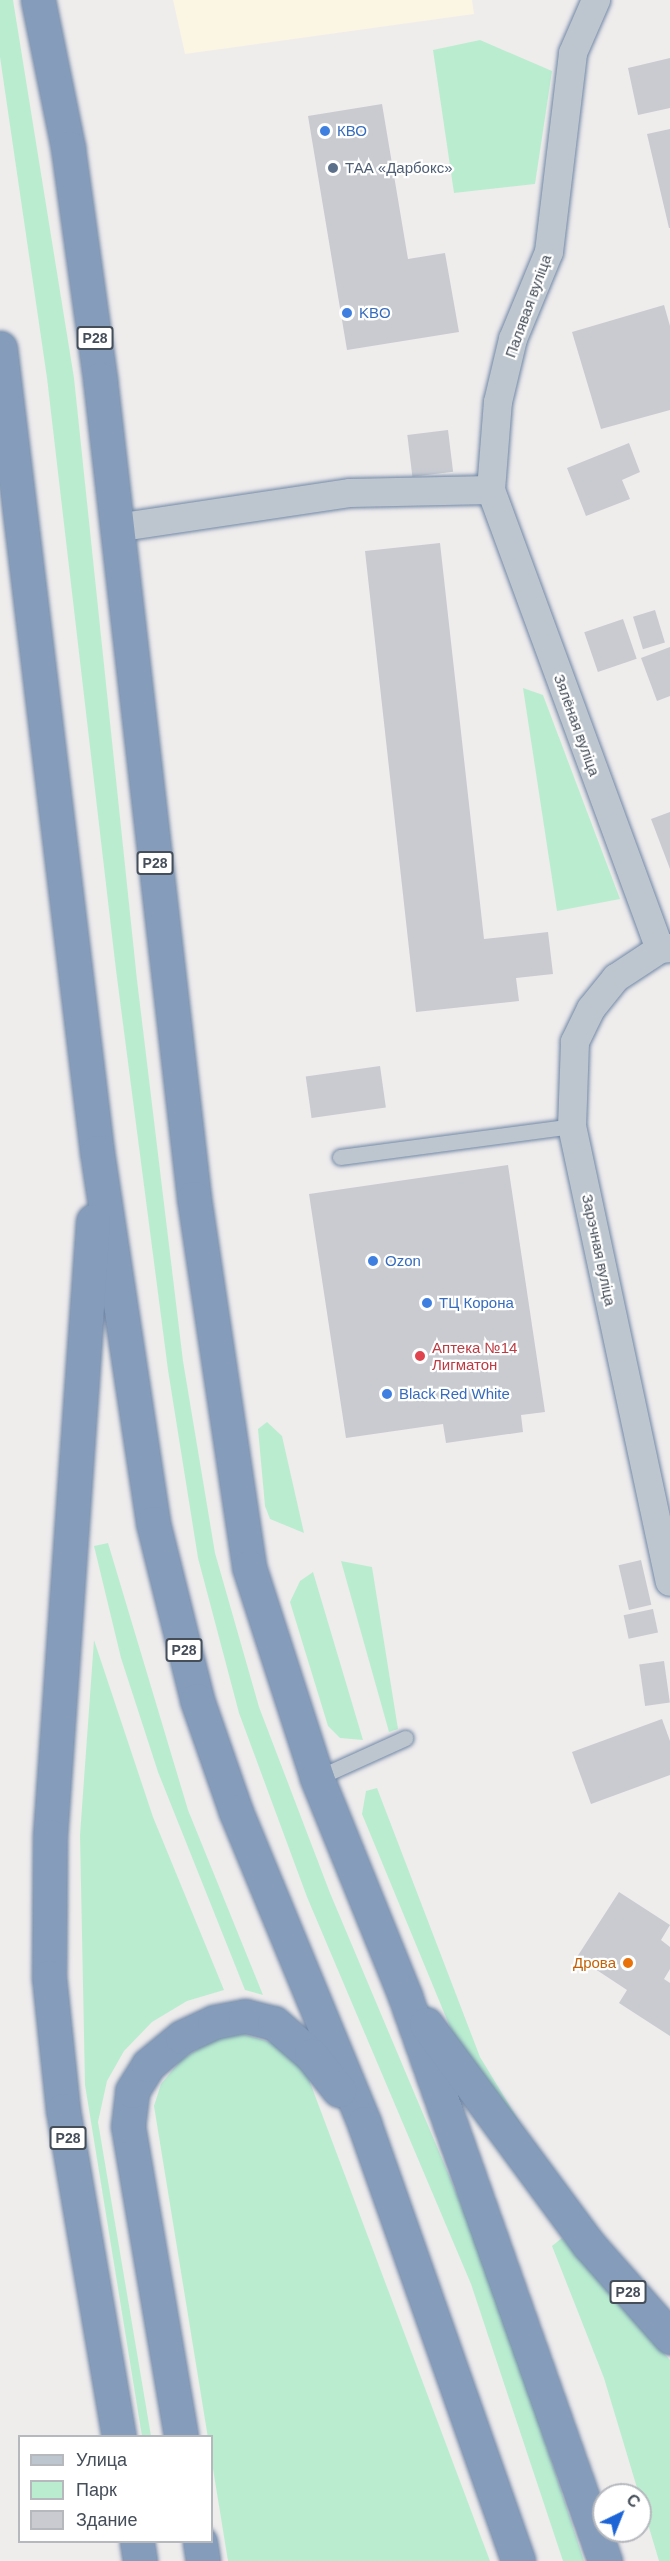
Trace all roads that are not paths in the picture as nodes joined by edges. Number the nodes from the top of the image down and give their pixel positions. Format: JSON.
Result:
{"nodes":[{"id":1,"x":38,"y":0,"type":"edge"},
{"id":2,"x":596,"y":0,"type":"edge"},
{"id":3,"x":0,"y":348,"type":"edge"},
{"id":4,"x":491,"y":490,"type":"junction"},
{"id":5,"x":116,"y":528,"type":"junction"},
{"id":6,"x":665,"y":949,"type":"edge"},
{"id":7,"x":572,"y":1126,"type":"junction"},
{"id":8,"x":97,"y":1152,"type":"junction"},
{"id":9,"x":340,"y":1157,"type":"dead end"},
{"id":10,"x":670,"y":1582,"type":"edge"},
{"id":11,"x":405,"y":1738,"type":"dead end"},
{"id":12,"x":317,"y":1778,"type":"junction"},
{"id":13,"x":405,"y":1996,"type":"junction"},
{"id":14,"x":364,"y":2123,"type":"junction"},
{"id":15,"x":670,"y":2337,"type":"edge"},
{"id":16,"x":119,"y":2435,"type":"edge"},
{"id":17,"x":181,"y":2435,"type":"edge"},
{"id":18,"x":137,"y":2543,"type":"edge"},
{"id":19,"x":200,"y":2543,"type":"edge"},
{"id":20,"x":140,"y":2561,"type":"edge"},
{"id":21,"x":203,"y":2561,"type":"edge"},
{"id":22,"x":518,"y":2561,"type":"edge"},
{"id":23,"x":605,"y":2561,"type":"edge"}],
"edges":[{"from":1,"to":5,"type":"highway","number":"Р28"},
{"from":2,"to":4,"type":"street","name":"Палявая вуліца"},
{"from":3,"to":8,"type":"highway","number":"Р28"},
{"from":4,"to":5,"type":"street"},
{"from":4,"to":6,"type":"street","name":"Зялёная вуліца"},
{"from":5,"to":12,"type":"highway","number":"Р28"},
{"from":6,"to":7,"type":"street","name":"Зарэчная вуліца"},
{"from":7,"to":9,"type":"lane"},
{"from":7,"to":10,"type":"street","name":"Зарэчная вуліца"},
{"from":8,"to":14,"type":"highway","number":"Р28"},
{"from":8,"to":16,"type":"highway","number":"Р28"},
{"from":11,"to":12,"type":"lane"},
{"from":12,"to":13,"type":"highway","number":"Р28"},
{"from":13,"to":15,"type":"highway","number":"Р28"},
{"from":13,"to":23,"type":"highway","number":"Р28"},
{"from":14,"to":17,"type":"highway","number":"Р28"},
{"from":14,"to":22,"type":"highway","number":"Р28"},
{"from":18,"to":20,"type":"highway"},
{"from":19,"to":21,"type":"highway"}]}
